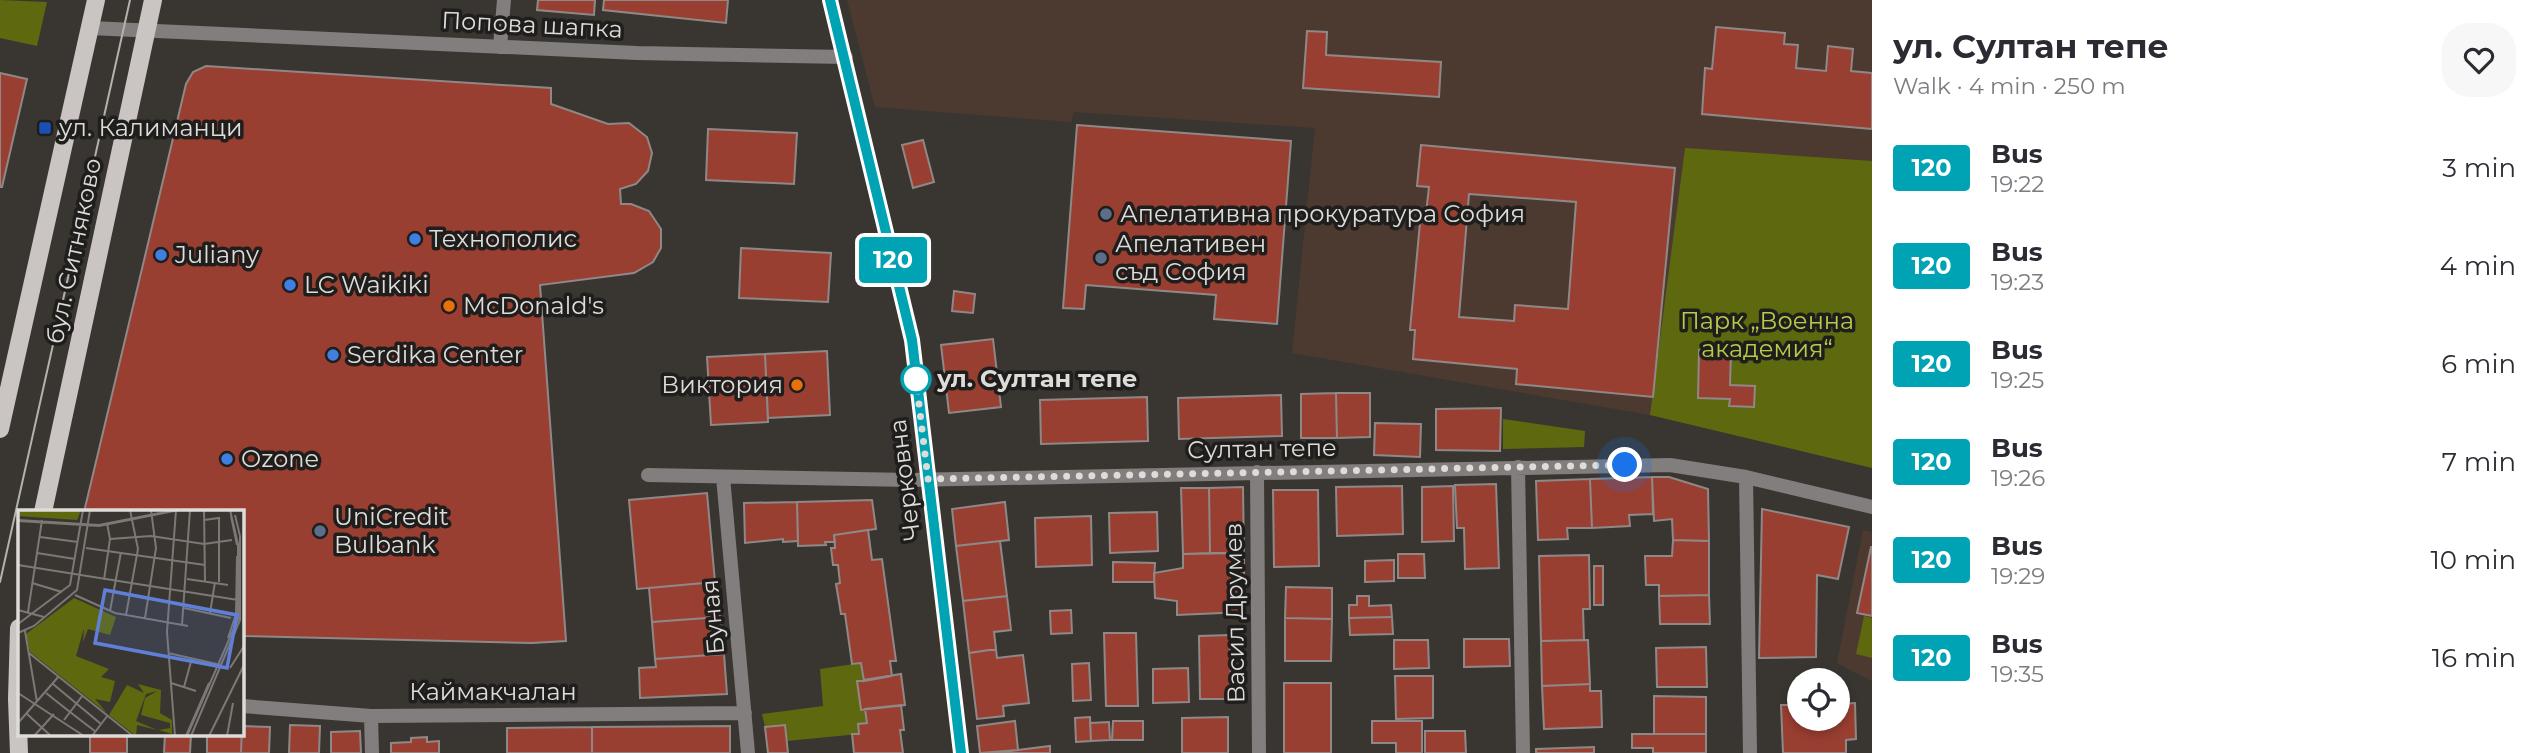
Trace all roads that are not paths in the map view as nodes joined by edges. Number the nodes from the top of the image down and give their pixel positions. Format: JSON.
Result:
{"nodes":[{"id":1,"x":96,"y":0,"type":"edge"},
{"id":2,"x":153,"y":0,"type":"edge"},
{"id":3,"x":504,"y":0,"type":"edge"},
{"id":4,"x":830,"y":0,"type":"edge"},
{"id":5,"x":90,"y":28,"type":"junction"},
{"id":6,"x":147,"y":30,"type":"junction"},
{"id":7,"x":500,"y":47,"type":"junction"},
{"id":8,"x":846,"y":57,"type":"junction"},
{"id":9,"x":0,"y":429,"type":"edge"},
{"id":10,"x":1518,"y":467,"type":"junction"},
{"id":11,"x":1257,"y":472,"type":"junction"},
{"id":12,"x":649,"y":475,"type":"dead end"},
{"id":13,"x":723,"y":477,"type":"junction"},
{"id":14,"x":1745,"y":477,"type":"junction"},
{"id":15,"x":928,"y":479,"type":"junction"},
{"id":16,"x":1872,"y":506,"type":"edge"},
{"id":17,"x":43,"y":510,"type":"edge"},
{"id":18,"x":18,"y":664,"type":"edge"},
{"id":19,"x":243,"y":706,"type":"edge"},
{"id":20,"x":745,"y":713,"type":"junction"},
{"id":21,"x":370,"y":716,"type":"junction"},
{"id":22,"x":18,"y":726,"type":"edge"},
{"id":23,"x":372,"y":753,"type":"edge"},
{"id":24,"x":748,"y":753,"type":"edge"},
{"id":25,"x":961,"y":753,"type":"edge"},
{"id":26,"x":1259,"y":753,"type":"edge"},
{"id":27,"x":1523,"y":753,"type":"edge"},
{"id":28,"x":1750,"y":753,"type":"edge"}],
"edges":[{"from":1,"to":5,"type":"main road","name":"бул. Ситняково"},
{"from":2,"to":6,"type":"main road","name":"бул. Ситняково"},
{"from":3,"to":7,"type":"street"},
{"from":4,"to":8,"type":"street","name":"Черковна"},
{"from":5,"to":6,"type":"street","name":"Попова шапка"},
{"from":5,"to":9,"type":"main road","name":"бул. Ситняково"},
{"from":6,"to":7,"type":"street","name":"Попова шапка"},
{"from":6,"to":17,"type":"main road","name":"бул. Ситняково"},
{"from":7,"to":8,"type":"street","name":"Попова шапка"},
{"from":8,"to":15,"type":"street","name":"Черковна"},
{"from":10,"to":11,"type":"street","name":"Султан тепе"},
{"from":10,"to":14,"type":"street","name":"Султан тепе"},
{"from":10,"to":27,"type":"street"},
{"from":11,"to":15,"type":"street","name":"Султан тепе"},
{"from":11,"to":26,"type":"street","name":"Васил Друмев"},
{"from":12,"to":13,"type":"street","name":"Султан тепе"},
{"from":13,"to":15,"type":"street","name":"Султан тепе"},
{"from":13,"to":20,"type":"street","name":"Буная"},
{"from":14,"to":16,"type":"street","name":"Султан тепе"},
{"from":14,"to":28,"type":"street"},
{"from":15,"to":25,"type":"street","name":"Черковна"},
{"from":18,"to":22,"type":"main road"},
{"from":19,"to":21,"type":"street","name":"Каймакчалан"},
{"from":20,"to":21,"type":"street","name":"Каймакчалан"},
{"from":20,"to":24,"type":"street","name":"Буная"},
{"from":21,"to":23,"type":"street"}]}
